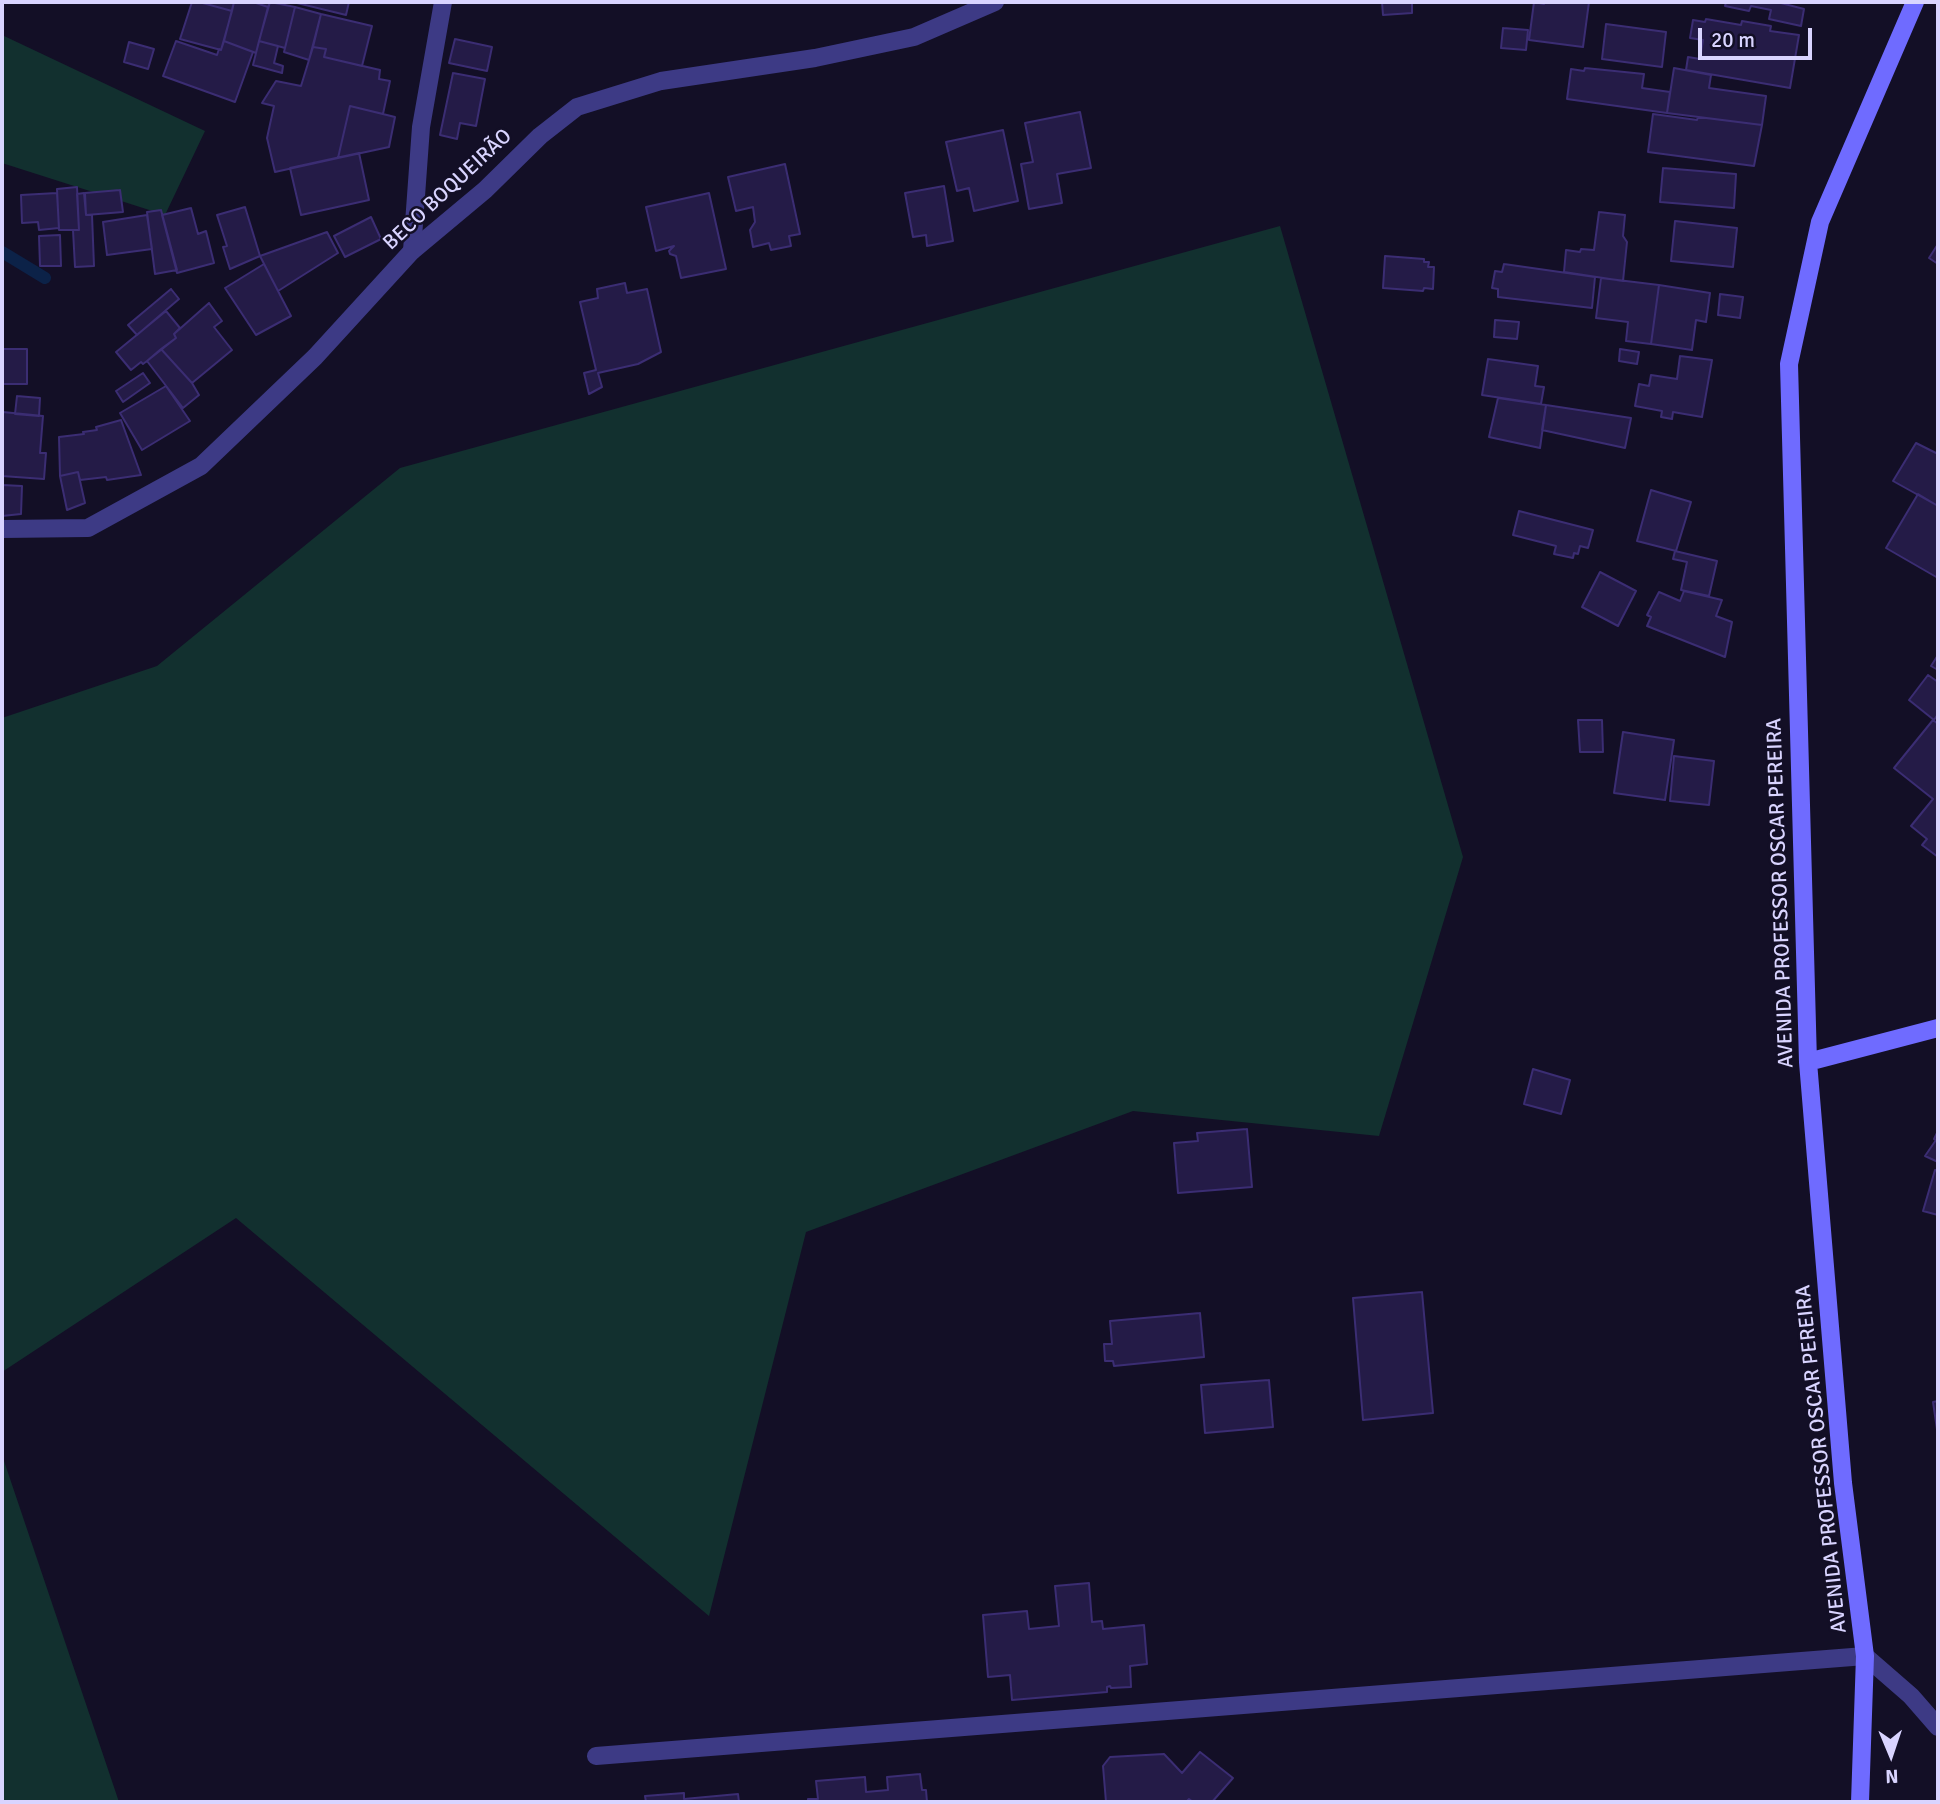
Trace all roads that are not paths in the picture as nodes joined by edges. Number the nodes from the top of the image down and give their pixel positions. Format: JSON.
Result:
{"nodes":[{"id":1,"x":443,"y":2,"type":"edge"},
{"id":2,"x":995,"y":2,"type":"edge"},
{"id":3,"x":1915,"y":2,"type":"edge"},
{"id":4,"x":412,"y":251,"type":"junction"},
{"id":5,"x":2,"y":529,"type":"edge"},
{"id":6,"x":1938,"y":1027,"type":"edge"},
{"id":7,"x":1808,"y":1062,"type":"junction"},
{"id":8,"x":1865,"y":1656,"type":"junction"},
{"id":9,"x":1938,"y":1727,"type":"edge"},
{"id":10,"x":596,"y":1756,"type":"dead end"},
{"id":11,"x":1860,"y":1802,"type":"edge"}],
"edges":[{"from":1,"to":4,"type":"street"},
{"from":2,"to":4,"type":"street","name":"BECO BOQUEIRÃO"},
{"from":3,"to":7,"type":"main road","name":"AVENIDA PROFESSOR OSCAR PEREIRA"},
{"from":4,"to":5,"type":"street","name":"BECO BOQUEIRÃO"},
{"from":6,"to":7,"type":"main road"},
{"from":7,"to":8,"type":"main road","name":"AVENIDA PROFESSOR OSCAR PEREIRA"},
{"from":8,"to":9,"type":"street"},
{"from":8,"to":10,"type":"street"},
{"from":8,"to":11,"type":"main road","name":"AVENIDA PROFESSOR OSCAR PEREIRA"}]}
